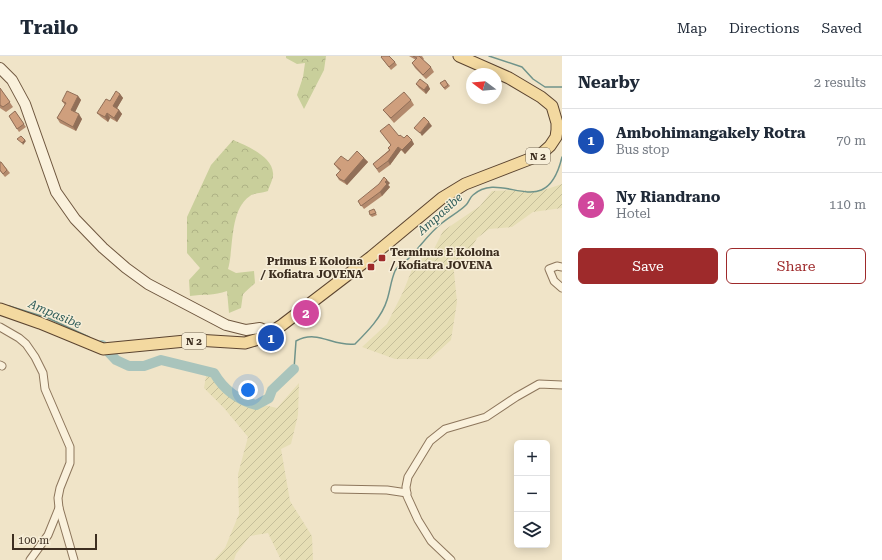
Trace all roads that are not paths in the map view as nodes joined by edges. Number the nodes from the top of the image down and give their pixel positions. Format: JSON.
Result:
{"nodes":[{"id":1,"x":459,"y":56,"type":"edge"},
{"id":2,"x":0,"y":68,"type":"edge"},
{"id":3,"x":562,"y":267,"type":"edge"},
{"id":4,"x":562,"y":288,"type":"edge"},
{"id":5,"x":0,"y":309,"type":"edge"},
{"id":6,"x":0,"y":327,"type":"edge"},
{"id":7,"x":271,"y":333,"type":"junction"},
{"id":8,"x":562,"y":385,"type":"edge"},
{"id":9,"x":335,"y":489,"type":"dead end"},
{"id":10,"x":407,"y":493,"type":"junction"},
{"id":11,"x":59,"y":508,"type":"junction"},
{"id":12,"x":30,"y":560,"type":"edge"},
{"id":13,"x":74,"y":560,"type":"edge"},
{"id":14,"x":451,"y":560,"type":"edge"}],
"edges":[{"from":1,"to":7,"type":"main road","number":"N 2"},
{"from":2,"to":7,"type":"street"},
{"from":3,"to":4,"type":"street"},
{"from":5,"to":7,"type":"main road","number":"N 2"},
{"from":6,"to":11,"type":"street"},
{"from":8,"to":10,"type":"street"},
{"from":9,"to":10,"type":"street"},
{"from":10,"to":14,"type":"street"},
{"from":11,"to":12,"type":"street"},
{"from":11,"to":13,"type":"street"}]}
